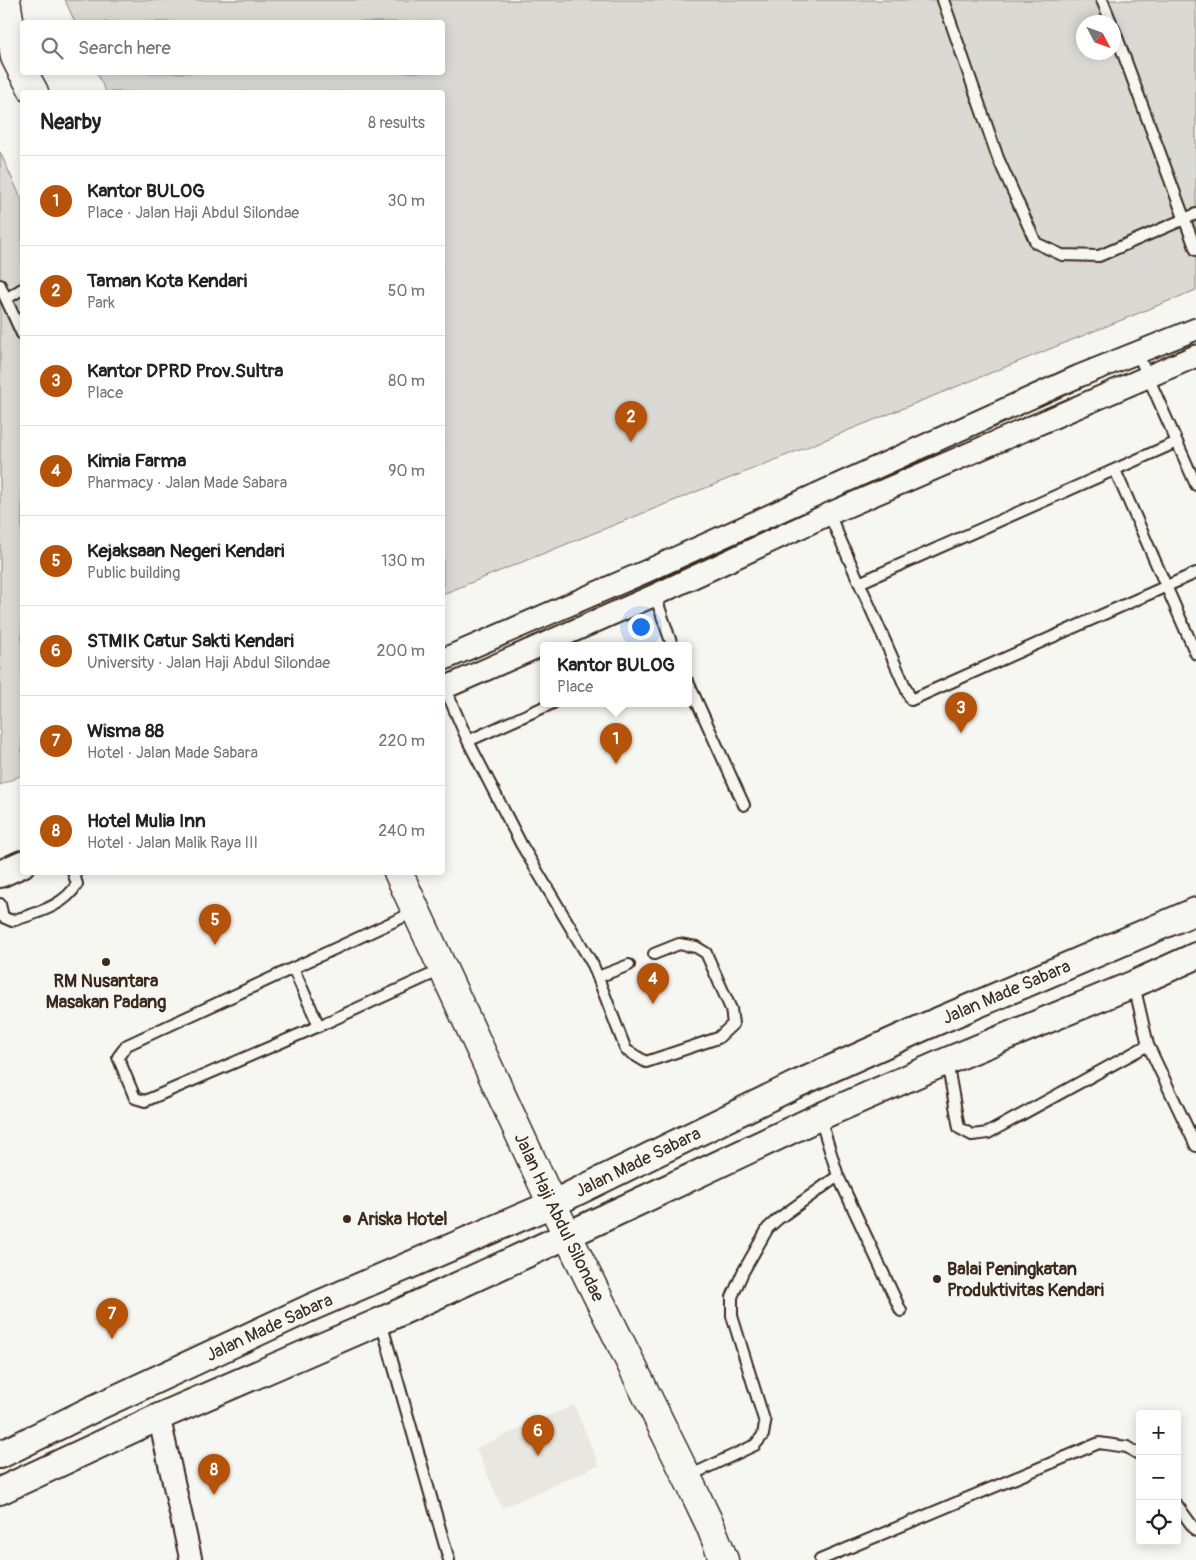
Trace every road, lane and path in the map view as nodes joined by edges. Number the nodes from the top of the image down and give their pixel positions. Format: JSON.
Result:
{"nodes":[{"id":1,"x":6,"y":0,"type":"edge"},
{"id":2,"x":942,"y":0,"type":"edge"},
{"id":3,"x":1102,"y":0,"type":"edge"},
{"id":4,"x":1108,"y":15,"type":"edge"},
{"id":5,"x":1121,"y":49,"type":"edge"},
{"id":6,"x":15,"y":61,"type":"edge"},
{"id":7,"x":24,"y":75,"type":"edge"},
{"id":8,"x":33,"y":90,"type":"edge"},
{"id":9,"x":1196,"y":214,"type":"edge"},
{"id":10,"x":1184,"y":219,"type":"junction"},
{"id":11,"x":1196,"y":250,"type":"edge"},
{"id":12,"x":0,"y":285,"type":"edge"},
{"id":13,"x":20,"y":291,"type":"edge"},
{"id":14,"x":6,"y":300,"type":"junction"},
{"id":15,"x":1196,"y":329,"type":"edge"},
{"id":16,"x":20,"y":330,"type":"edge"},
{"id":17,"x":1137,"y":352,"type":"junction"},
{"id":18,"x":1196,"y":356,"type":"edge"},
{"id":19,"x":1148,"y":377,"type":"junction"},
{"id":20,"x":1177,"y":442,"type":"junction"},
{"id":21,"x":1115,"y":470,"type":"junction"},
{"id":22,"x":1196,"y":485,"type":"edge"},
{"id":23,"x":829,"y":514,"type":"junction"},
{"id":24,"x":1196,"y":572,"type":"edge"},
{"id":25,"x":859,"y":583,"type":"junction"},
{"id":26,"x":1166,"y":586,"type":"junction"},
{"id":27,"x":655,"y":595,"type":"junction"},
{"id":28,"x":550,"y":642,"type":"edge"},
{"id":29,"x":671,"y":642,"type":"edge"},
{"id":30,"x":540,"y":646,"type":"edge"},
{"id":31,"x":1196,"y":654,"type":"edge"},
{"id":32,"x":445,"y":659,"type":"edge"},
{"id":33,"x":445,"y":689,"type":"edge"},
{"id":34,"x":445,"y":691,"type":"edge"},
{"id":35,"x":692,"y":691,"type":"edge"},
{"id":36,"x":544,"y":707,"type":"edge"},
{"id":37,"x":468,"y":742,"type":"junction"},
{"id":38,"x":744,"y":806,"type":"dead end"},
{"id":39,"x":20,"y":865,"type":"edge"},
{"id":40,"x":0,"y":874,"type":"edge"},
{"id":41,"x":74,"y":875,"type":"edge"},
{"id":42,"x":399,"y":875,"type":"edge"},
{"id":43,"x":0,"y":904,"type":"edge"},
{"id":44,"x":417,"y":911,"type":"junction"},
{"id":45,"x":1196,"y":911,"type":"edge"},
{"id":46,"x":654,"y":954,"type":"dead end"},
{"id":47,"x":1196,"y":956,"type":"edge"},
{"id":48,"x":629,"y":965,"type":"dead end"},
{"id":49,"x":293,"y":968,"type":"junction"},
{"id":50,"x":442,"y":970,"type":"junction"},
{"id":51,"x":598,"y":977,"type":"junction"},
{"id":52,"x":1134,"y":984,"type":"junction"},
{"id":53,"x":319,"y":1026,"type":"junction"},
{"id":54,"x":1148,"y":1045,"type":"junction"},
{"id":55,"x":947,"y":1061,"type":"junction"},
{"id":56,"x":819,"y":1117,"type":"junction"},
{"id":57,"x":1196,"y":1146,"type":"edge"},
{"id":58,"x":838,"y":1176,"type":"junction"},
{"id":59,"x":552,"y":1204,"type":"junction"},
{"id":60,"x":568,"y":1235,"type":"junction"},
{"id":61,"x":901,"y":1311,"type":"dead end"},
{"id":62,"x":381,"y":1321,"type":"junction"},
{"id":63,"x":159,"y":1417,"type":"junction"},
{"id":64,"x":1136,"y":1453,"type":"edge"},
{"id":65,"x":0,"y":1455,"type":"edge"},
{"id":66,"x":687,"y":1477,"type":"junction"},
{"id":67,"x":0,"y":1491,"type":"edge"},
{"id":68,"x":1181,"y":1510,"type":"edge"},
{"id":69,"x":1196,"y":1531,"type":"edge"},
{"id":70,"x":839,"y":1556,"type":"edge"},
{"id":71,"x":191,"y":1560,"type":"edge"},
{"id":72,"x":449,"y":1560,"type":"edge"},
{"id":73,"x":724,"y":1560,"type":"edge"},
{"id":74,"x":820,"y":1560,"type":"edge"}],
"edges":[{"from":1,"to":6,"type":"highway"},
{"from":2,"to":10,"type":"lane"},
{"from":3,"to":4,"type":"lane"},
{"from":5,"to":10,"type":"lane"},
{"from":7,"to":8,"type":"highway"},
{"from":9,"to":10,"type":"lane"},
{"from":10,"to":11,"type":"lane"},
{"from":12,"to":14,"type":"lane"},
{"from":13,"to":14,"type":"lane"},
{"from":14,"to":16,"type":"lane"},
{"from":15,"to":17,"type":"street"},
{"from":17,"to":19,"type":"lane"},
{"from":17,"to":32,"type":"street"},
{"from":18,"to":19,"type":"street"},
{"from":19,"to":20,"type":"lane"},
{"from":19,"to":23,"type":"street"},
{"from":20,"to":21,"type":"lane"},
{"from":20,"to":22,"type":"lane"},
{"from":21,"to":25,"type":"lane"},
{"from":21,"to":26,"type":"lane"},
{"from":23,"to":25,"type":"lane"},
{"from":23,"to":27,"type":"street"},
{"from":24,"to":26,"type":"lane"},
{"from":25,"to":26,"type":"lane"},
{"from":26,"to":31,"type":"lane"},
{"from":27,"to":28,"type":"street"},
{"from":27,"to":29,"type":"lane"},
{"from":30,"to":33,"type":"street"},
{"from":34,"to":37,"type":"lane"},
{"from":35,"to":38,"type":"lane"},
{"from":36,"to":37,"type":"lane"},
{"from":37,"to":51,"type":"lane"},
{"from":39,"to":40,"type":"street"},
{"from":41,"to":43,"type":"lane"},
{"from":42,"to":44,"type":"highway","name":"Jalan Haji Abdul Silondae"},
{"from":44,"to":49,"type":"lane"},
{"from":44,"to":50,"type":"highway","name":"Jalan Haji Abdul Silondae"},
{"from":45,"to":59,"type":"street","name":"Jalan Made Sabara"},
{"from":46,"to":51,"type":"lane"},
{"from":47,"to":52,"type":"street","name":"Jalan Made Sabara"},
{"from":48,"to":51,"type":"lane"},
{"from":49,"to":53,"type":"lane"},
{"from":49,"to":53,"type":"lane"},
{"from":50,"to":53,"type":"lane"},
{"from":50,"to":59,"type":"highway","name":"Jalan Haji Abdul Silondae"},
{"from":52,"to":54,"type":"lane"},
{"from":52,"to":55,"type":"street","name":"Jalan Made Sabara"},
{"from":54,"to":55,"type":"lane"},
{"from":54,"to":57,"type":"lane"},
{"from":55,"to":56,"type":"street","name":"Jalan Made Sabara"},
{"from":56,"to":58,"type":"lane"},
{"from":56,"to":60,"type":"street","name":"Jalan Made Sabara"},
{"from":58,"to":61,"type":"lane"},
{"from":58,"to":66,"type":"lane"},
{"from":59,"to":60,"type":"highway","name":"Jalan Haji Abdul Silondae"},
{"from":59,"to":65,"type":"street","name":"Jalan Made Sabara"},
{"from":60,"to":62,"type":"street","name":"Jalan Made Sabara"},
{"from":60,"to":66,"type":"highway","name":"Jalan Haji Abdul Silondae"},
{"from":62,"to":63,"type":"street","name":"Jalan Made Sabara"},
{"from":62,"to":72,"type":"lane"},
{"from":63,"to":67,"type":"street","name":"Jalan Made Sabara"},
{"from":63,"to":71,"type":"street"},
{"from":64,"to":70,"type":"lane"},
{"from":66,"to":73,"type":"highway","name":"Jalan Haji Abdul Silondae"},
{"from":68,"to":69,"type":"lane"},
{"from":70,"to":74,"type":"lane"}]}
